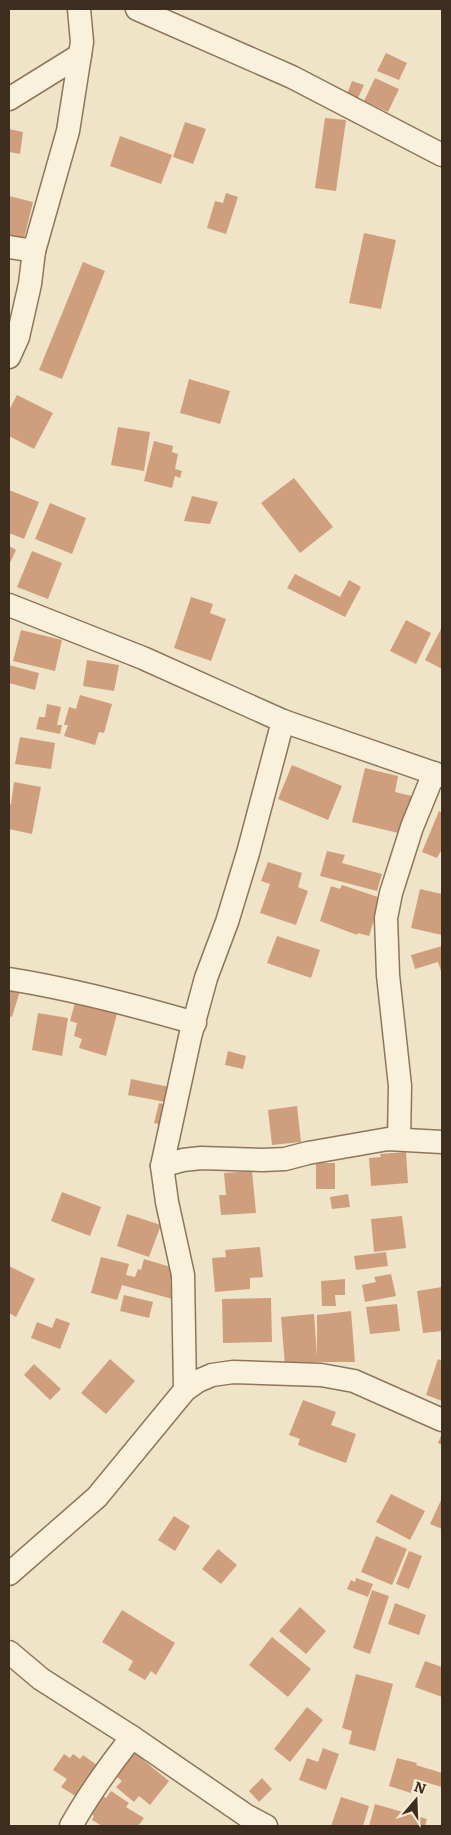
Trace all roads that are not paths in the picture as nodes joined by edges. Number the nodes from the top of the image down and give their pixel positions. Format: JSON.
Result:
{"nodes":[{"id":1,"x":79,"y":9,"type":"edge"},
{"id":2,"x":137,"y":9,"type":"edge"},
{"id":3,"x":80,"y":55,"type":"junction"},
{"id":4,"x":9,"y":99,"type":"edge"},
{"id":5,"x":442,"y":155,"type":"edge"},
{"id":6,"x":9,"y":247,"type":"edge"},
{"id":7,"x":34,"y":251,"type":"junction"},
{"id":8,"x":9,"y":357,"type":"edge"},
{"id":9,"x":9,"y":605,"type":"edge"},
{"id":10,"x":283,"y":721,"type":"junction"},
{"id":11,"x":438,"y":774,"type":"edge"},
{"id":12,"x":9,"y":979,"type":"edge"},
{"id":13,"x":195,"y":1023,"type":"junction"},
{"id":14,"x":398,"y":1140,"type":"junction"},
{"id":15,"x":442,"y":1142,"type":"edge"},
{"id":16,"x":162,"y":1166,"type":"junction"},
{"id":17,"x":185,"y":1390,"type":"junction"},
{"id":18,"x":442,"y":1420,"type":"edge"},
{"id":19,"x":9,"y":1574,"type":"edge"},
{"id":20,"x":9,"y":1652,"type":"edge"},
{"id":21,"x":132,"y":1737,"type":"junction"},
{"id":22,"x":251,"y":1823,"type":"edge"},
{"id":23,"x":71,"y":1826,"type":"edge"}],
"edges":[{"from":1,"to":3,"type":"street"},
{"from":2,"to":5,"type":"street"},
{"from":3,"to":4,"type":"street"},
{"from":3,"to":7,"type":"street"},
{"from":6,"to":7,"type":"street"},
{"from":7,"to":8,"type":"street"},
{"from":9,"to":10,"type":"street"},
{"from":10,"to":11,"type":"street"},
{"from":10,"to":13,"type":"street"},
{"from":11,"to":14,"type":"street"},
{"from":12,"to":13,"type":"street"},
{"from":13,"to":16,"type":"street"},
{"from":14,"to":15,"type":"street"},
{"from":14,"to":16,"type":"street"},
{"from":16,"to":17,"type":"street"},
{"from":17,"to":18,"type":"street"},
{"from":17,"to":19,"type":"street"},
{"from":20,"to":21,"type":"street"},
{"from":21,"to":22,"type":"street"},
{"from":21,"to":23,"type":"street"}]}
